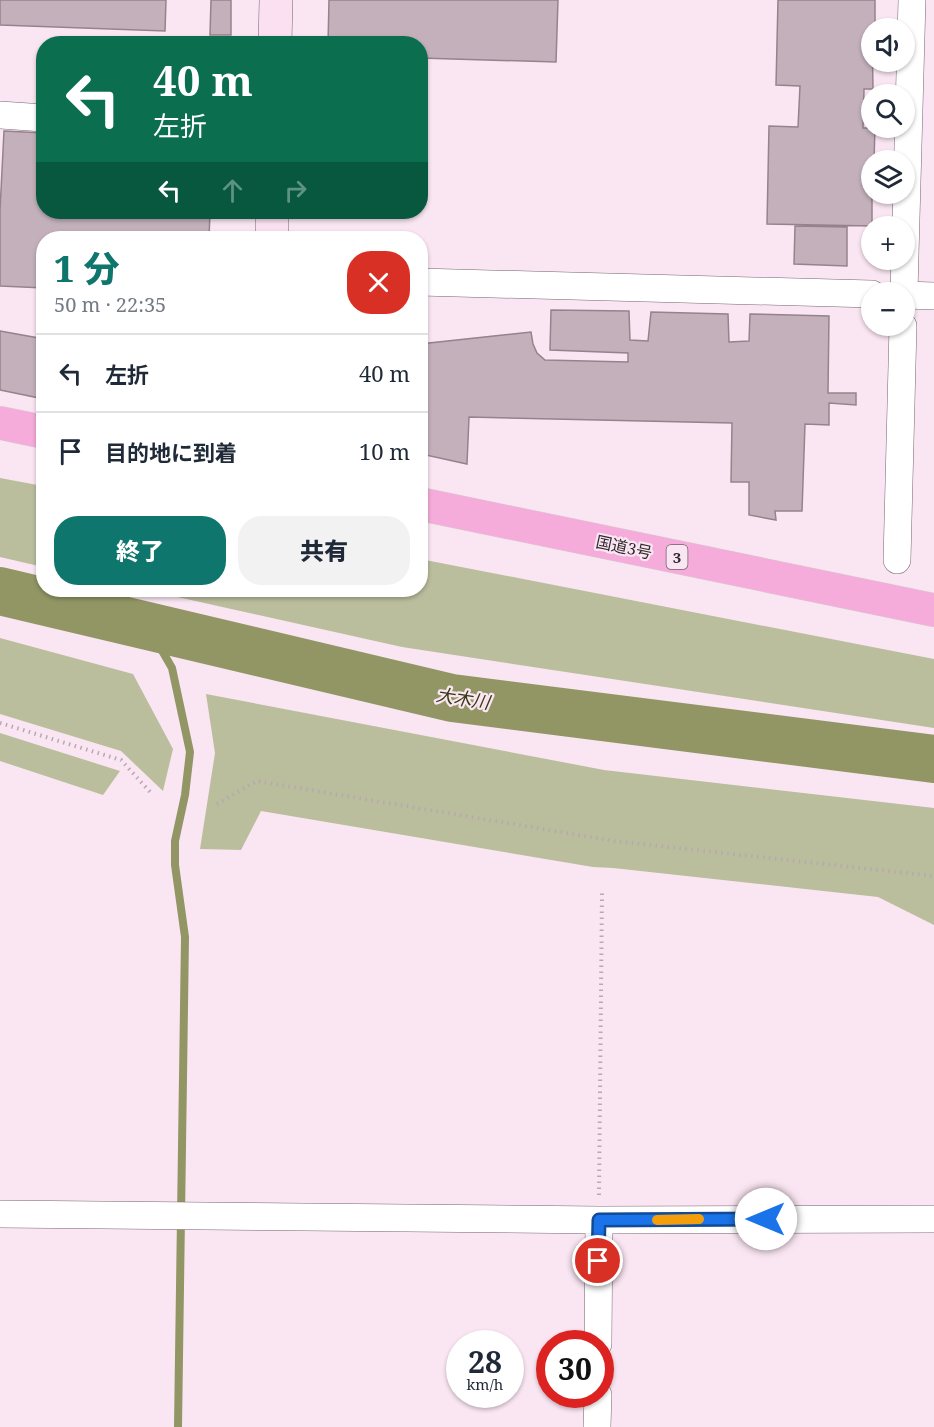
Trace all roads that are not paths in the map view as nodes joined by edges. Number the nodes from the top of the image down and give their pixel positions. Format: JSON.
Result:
{"nodes":[{"id":1,"x":276,"y":0,"type":"edge"},
{"id":2,"x":912,"y":0,"type":"edge"},
{"id":3,"x":275,"y":36,"type":"edge"},
{"id":4,"x":0,"y":115,"type":"edge"},
{"id":5,"x":36,"y":117,"type":"edge"},
{"id":6,"x":428,"y":282,"type":"edge"},
{"id":7,"x":904,"y":282,"type":"edge"},
{"id":8,"x":861,"y":294,"type":"edge"},
{"id":9,"x":915,"y":295,"type":"edge"},
{"id":10,"x":934,"y":296,"type":"edge"},
{"id":11,"x":903,"y":336,"type":"edge"},
{"id":12,"x":0,"y":423,"type":"edge"},
{"id":13,"x":36,"y":430,"type":"edge"},
{"id":14,"x":428,"y":506,"type":"edge"},
{"id":15,"x":897,"y":560,"type":"dead end"},
{"id":16,"x":934,"y":610,"type":"edge"},
{"id":17,"x":0,"y":1214,"type":"edge"},
{"id":18,"x":934,"y":1219,"type":"edge"},
{"id":19,"x":599,"y":1220,"type":"junction"},
{"id":20,"x":598,"y":1330,"type":"edge"},
{"id":21,"x":598,"y":1408,"type":"edge"},
{"id":22,"x":597,"y":1427,"type":"edge"}],
"edges":[{"from":1,"to":3,"type":"main road"},
{"from":2,"to":7,"type":"street"},
{"from":4,"to":5,"type":"street"},
{"from":6,"to":8,"type":"street"},
{"from":9,"to":10,"type":"street"},
{"from":11,"to":15,"type":"street"},
{"from":12,"to":13,"type":"highway"},
{"from":14,"to":16,"type":"highway","name":"国道3号","number":"3"},
{"from":17,"to":19,"type":"street"},
{"from":18,"to":19,"type":"street"},
{"from":19,"to":20,"type":"street"},
{"from":21,"to":22,"type":"street"}]}
